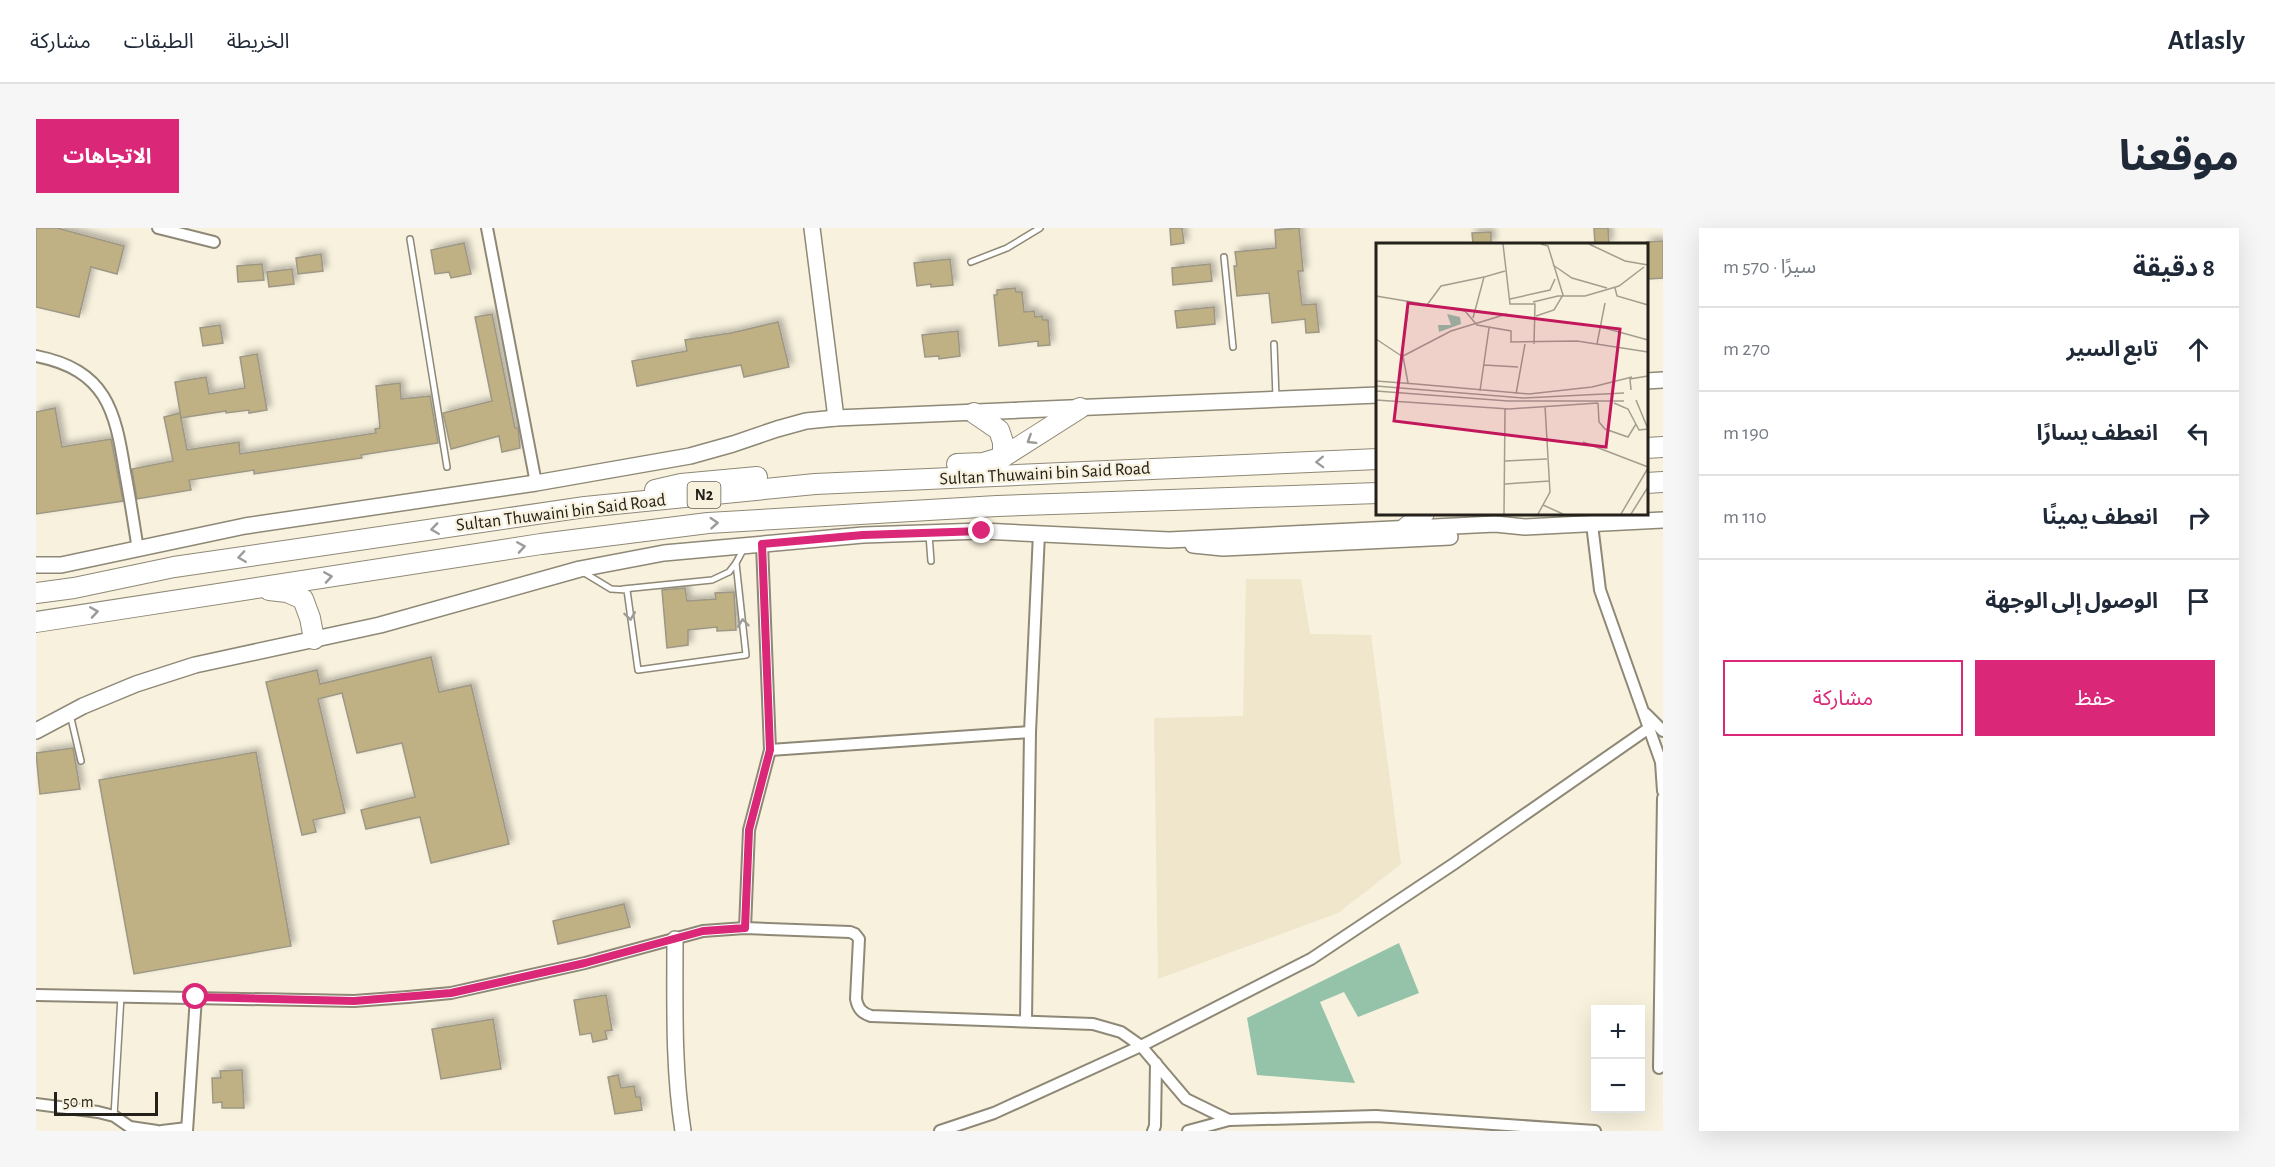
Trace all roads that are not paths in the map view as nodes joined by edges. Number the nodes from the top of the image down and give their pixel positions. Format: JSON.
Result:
{"nodes":[{"id":1,"x":158,"y":228,"type":"edge"},
{"id":2,"x":488,"y":228,"type":"edge"},
{"id":3,"x":812,"y":228,"type":"edge"},
{"id":4,"x":1040,"y":228,"type":"edge"},
{"id":5,"x":410,"y":239,"type":"dead end"},
{"id":6,"x":214,"y":242,"type":"dead end"},
{"id":7,"x":1224,"y":257,"type":"dead end"},
{"id":8,"x":971,"y":262,"type":"dead end"},
{"id":9,"x":1274,"y":344,"type":"dead end"},
{"id":10,"x":1233,"y":347,"type":"dead end"},
{"id":11,"x":36,"y":356,"type":"edge"},
{"id":12,"x":1663,"y":380,"type":"edge"},
{"id":13,"x":1648,"y":381,"type":"edge"},
{"id":14,"x":1376,"y":394,"type":"edge"},
{"id":15,"x":1276,"y":399,"type":"junction"},
{"id":16,"x":1080,"y":408,"type":"junction"},
{"id":17,"x":974,"y":413,"type":"junction"},
{"id":18,"x":836,"y":418,"type":"junction"},
{"id":19,"x":1663,"y":435,"type":"edge"},
{"id":20,"x":1648,"y":436,"type":"edge"},
{"id":21,"x":1003,"y":457,"type":"junction"},
{"id":22,"x":1376,"y":459,"type":"edge"},
{"id":23,"x":447,"y":467,"type":"dead end"},
{"id":24,"x":1663,"y":482,"type":"edge"},
{"id":25,"x":536,"y":483,"type":"junction"},
{"id":26,"x":1648,"y":483,"type":"edge"},
{"id":27,"x":1376,"y":493,"type":"edge"},
{"id":28,"x":585,"y":507,"type":"junction"},
{"id":29,"x":1423,"y":514,"type":"edge"},
{"id":30,"x":1663,"y":520,"type":"edge"},
{"id":31,"x":1592,"y":524,"type":"junction"},
{"id":32,"x":1525,"y":527,"type":"junction"},
{"id":33,"x":1406,"y":528,"type":"junction"},
{"id":34,"x":928,"y":533,"type":"junction"},
{"id":35,"x":1039,"y":534,"type":"junction"},
{"id":36,"x":1169,"y":540,"type":"junction"},
{"id":37,"x":1352,"y":543,"type":"junction"},
{"id":38,"x":762,"y":544,"type":"junction"},
{"id":39,"x":746,"y":545,"type":"junction"},
{"id":40,"x":138,"y":550,"type":"junction"},
{"id":41,"x":931,"y":561,"type":"dead end"},
{"id":42,"x":736,"y":563,"type":"junction"},
{"id":43,"x":36,"y":566,"type":"edge"},
{"id":44,"x":579,"y":569,"type":"junction"},
{"id":45,"x":255,"y":588,"type":"junction"},
{"id":46,"x":621,"y":589,"type":"junction"},
{"id":47,"x":36,"y":593,"type":"edge"},
{"id":48,"x":36,"y":622,"type":"edge"},
{"id":49,"x":314,"y":639,"type":"junction"},
{"id":50,"x":1644,"y":712,"type":"junction"},
{"id":51,"x":70,"y":713,"type":"junction"},
{"id":52,"x":1649,"y":728,"type":"junction"},
{"id":53,"x":36,"y":731,"type":"edge"},
{"id":54,"x":1663,"y":731,"type":"edge"},
{"id":55,"x":1030,"y":732,"type":"junction"},
{"id":56,"x":770,"y":750,"type":"junction"},
{"id":57,"x":81,"y":761,"type":"dead end"},
{"id":58,"x":1663,"y":791,"type":"edge"},
{"id":59,"x":1663,"y":798,"type":"edge"},
{"id":60,"x":745,"y":928,"type":"junction"},
{"id":61,"x":675,"y":939,"type":"junction"},
{"id":62,"x":36,"y":995,"type":"edge"},
{"id":63,"x":121,"y":996,"type":"junction"},
{"id":64,"x":196,"y":997,"type":"junction"},
{"id":65,"x":1026,"y":1020,"type":"junction"},
{"id":66,"x":1141,"y":1046,"type":"junction"},
{"id":67,"x":1156,"y":1063,"type":"junction"},
{"id":68,"x":1659,"y":1068,"type":"dead end"},
{"id":69,"x":36,"y":1104,"type":"edge"},
{"id":70,"x":114,"y":1116,"type":"junction"},
{"id":71,"x":1229,"y":1120,"type":"junction"},
{"id":72,"x":1524,"y":1129,"type":"edge"},
{"id":73,"x":187,"y":1130,"type":"edge"},
{"id":74,"x":157,"y":1131,"type":"edge"},
{"id":75,"x":162,"y":1131,"type":"edge"},
{"id":76,"x":683,"y":1131,"type":"edge"},
{"id":77,"x":940,"y":1131,"type":"edge"},
{"id":78,"x":1153,"y":1131,"type":"edge"},
{"id":79,"x":1188,"y":1131,"type":"edge"},
{"id":80,"x":1595,"y":1131,"type":"edge"}],
"edges":[{"from":1,"to":6,"type":"street"},
{"from":2,"to":25,"type":"street"},
{"from":3,"to":18,"type":"street"},
{"from":4,"to":8,"type":"lane"},
{"from":5,"to":23,"type":"lane"},
{"from":7,"to":10,"type":"lane"},
{"from":9,"to":15,"type":"lane"},
{"from":11,"to":40,"type":"street"},
{"from":12,"to":13,"type":"street"},
{"from":14,"to":15,"type":"street"},
{"from":15,"to":16,"type":"street"},
{"from":16,"to":17,"type":"street"},
{"from":16,"to":21,"type":"highway","one_way":true},
{"from":17,"to":18,"type":"street"},
{"from":17,"to":21,"type":"highway"},
{"from":18,"to":25,"type":"street"},
{"from":19,"to":20,"type":"highway"},
{"from":21,"to":28,"type":"highway"},
{"from":22,"to":28,"type":"highway","name":"Sultan Thuwaini bin Said Road","number":"N2","one_way":true},
{"from":24,"to":26,"type":"highway"},
{"from":25,"to":40,"type":"street"},
{"from":45,"to":27,"type":"highway","name":"Sultan Thuwaini bin Said Road","number":"N2","one_way":true},
{"from":28,"to":47,"type":"highway","name":"Sultan Thuwaini bin Said Road","number":"N2","one_way":true},
{"from":29,"to":33,"type":"highway"},
{"from":30,"to":31,"type":"street"},
{"from":31,"to":32,"type":"street"},
{"from":31,"to":50,"type":"street"},
{"from":32,"to":33,"type":"street"},
{"from":32,"to":37,"type":"street"},
{"from":33,"to":36,"type":"street"},
{"from":33,"to":37,"type":"street"},
{"from":34,"to":35,"type":"street"},
{"from":34,"to":38,"type":"street"},
{"from":34,"to":41,"type":"lane"},
{"from":35,"to":36,"type":"street"},
{"from":35,"to":55,"type":"street"},
{"from":36,"to":37,"type":"street"},
{"from":38,"to":39,"type":"street"},
{"from":38,"to":56,"type":"street"},
{"from":39,"to":42,"type":"lane"},
{"from":39,"to":44,"type":"street"},
{"from":40,"to":43,"type":"street"},
{"from":42,"to":46,"type":"lane"},
{"from":46,"to":42,"type":"lane","one_way":true},
{"from":44,"to":46,"type":"lane"},
{"from":44,"to":49,"type":"street"},
{"from":48,"to":45,"type":"highway","name":"Sultan Thuwaini bin Said Road","number":"N2","one_way":true},
{"from":45,"to":49,"type":"highway"},
{"from":49,"to":51,"type":"street"},
{"from":50,"to":52,"type":"street"},
{"from":50,"to":54,"type":"street"},
{"from":51,"to":53,"type":"street"},
{"from":51,"to":57,"type":"lane"},
{"from":52,"to":58,"type":"street"},
{"from":52,"to":66,"type":"street"},
{"from":55,"to":56,"type":"street"},
{"from":55,"to":65,"type":"street"},
{"from":56,"to":60,"type":"street"},
{"from":59,"to":68,"type":"street"},
{"from":60,"to":61,"type":"street"},
{"from":60,"to":65,"type":"street"},
{"from":61,"to":64,"type":"street"},
{"from":61,"to":76,"type":"street"},
{"from":62,"to":63,"type":"street"},
{"from":63,"to":64,"type":"street"},
{"from":63,"to":70,"type":"lane"},
{"from":64,"to":73,"type":"street"},
{"from":65,"to":66,"type":"street"},
{"from":66,"to":67,"type":"street"},
{"from":66,"to":77,"type":"street"},
{"from":67,"to":71,"type":"street"},
{"from":67,"to":78,"type":"street"},
{"from":69,"to":70,"type":"street"},
{"from":70,"to":74,"type":"street"},
{"from":71,"to":72,"type":"street"},
{"from":71,"to":79,"type":"street"},
{"from":72,"to":80,"type":"street"},
{"from":73,"to":75,"type":"street"}]}
